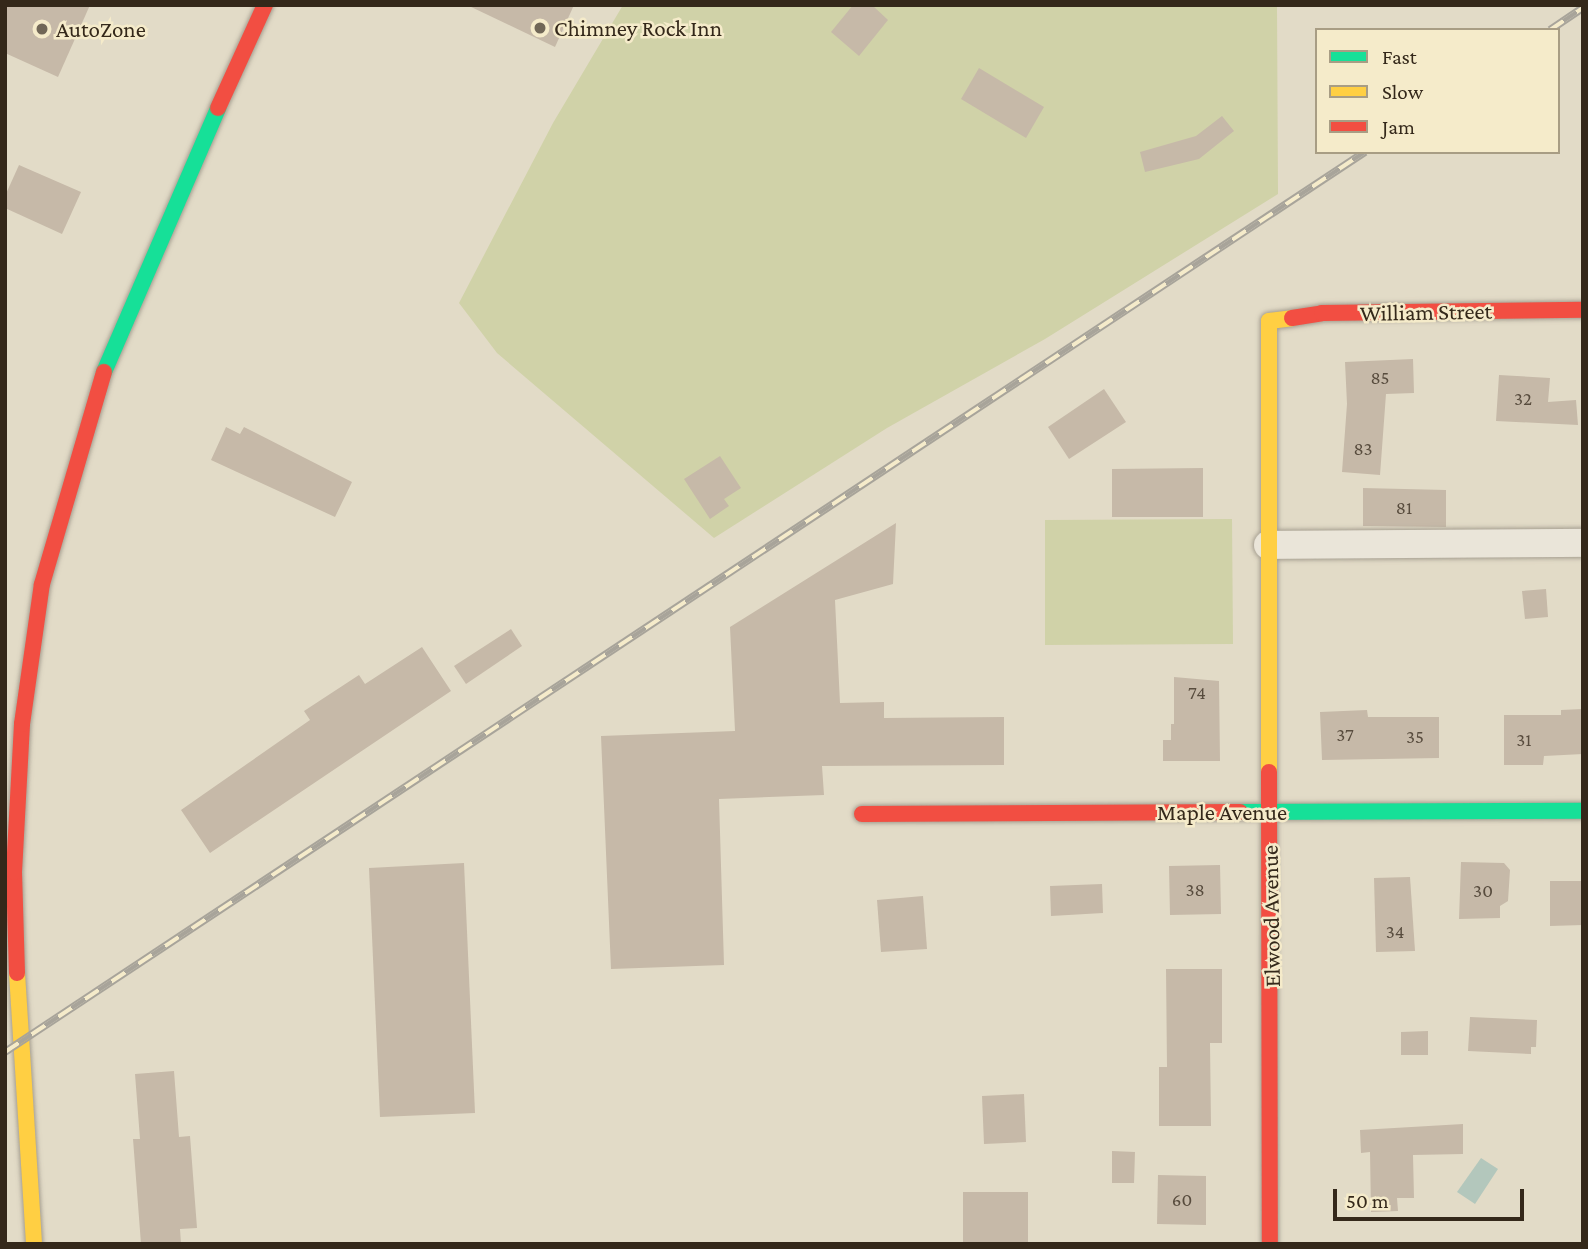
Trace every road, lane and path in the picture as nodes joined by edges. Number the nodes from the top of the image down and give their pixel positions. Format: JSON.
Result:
{"nodes":[{"id":1,"x":265,"y":5,"type":"edge"},
{"id":2,"x":1583,"y":310,"type":"edge"},
{"id":3,"x":1269,"y":321,"type":"joint"},
{"id":4,"x":1583,"y":543,"type":"edge"},
{"id":5,"x":1268,"y":545,"type":"junction"},
{"id":6,"x":1583,"y":811,"type":"edge"},
{"id":7,"x":1270,"y":812,"type":"junction"},
{"id":8,"x":862,"y":814,"type":"dead end"},
{"id":9,"x":34,"y":1244,"type":"edge"},
{"id":10,"x":1270,"y":1244,"type":"edge"}],
"edges":[{"from":1,"to":9,"type":"main road"},
{"from":2,"to":3,"type":"main road","name":"William Street"},
{"from":3,"to":5,"type":"main road","name":"Elwood Avenue"},
{"from":4,"to":5,"type":"street"},
{"from":5,"to":7,"type":"main road","name":"Elwood Avenue"},
{"from":6,"to":7,"type":"main road","name":"Maple Avenue"},
{"from":7,"to":8,"type":"main road","name":"Maple Avenue"},
{"from":7,"to":10,"type":"main road","name":"Elwood Avenue"}]}
